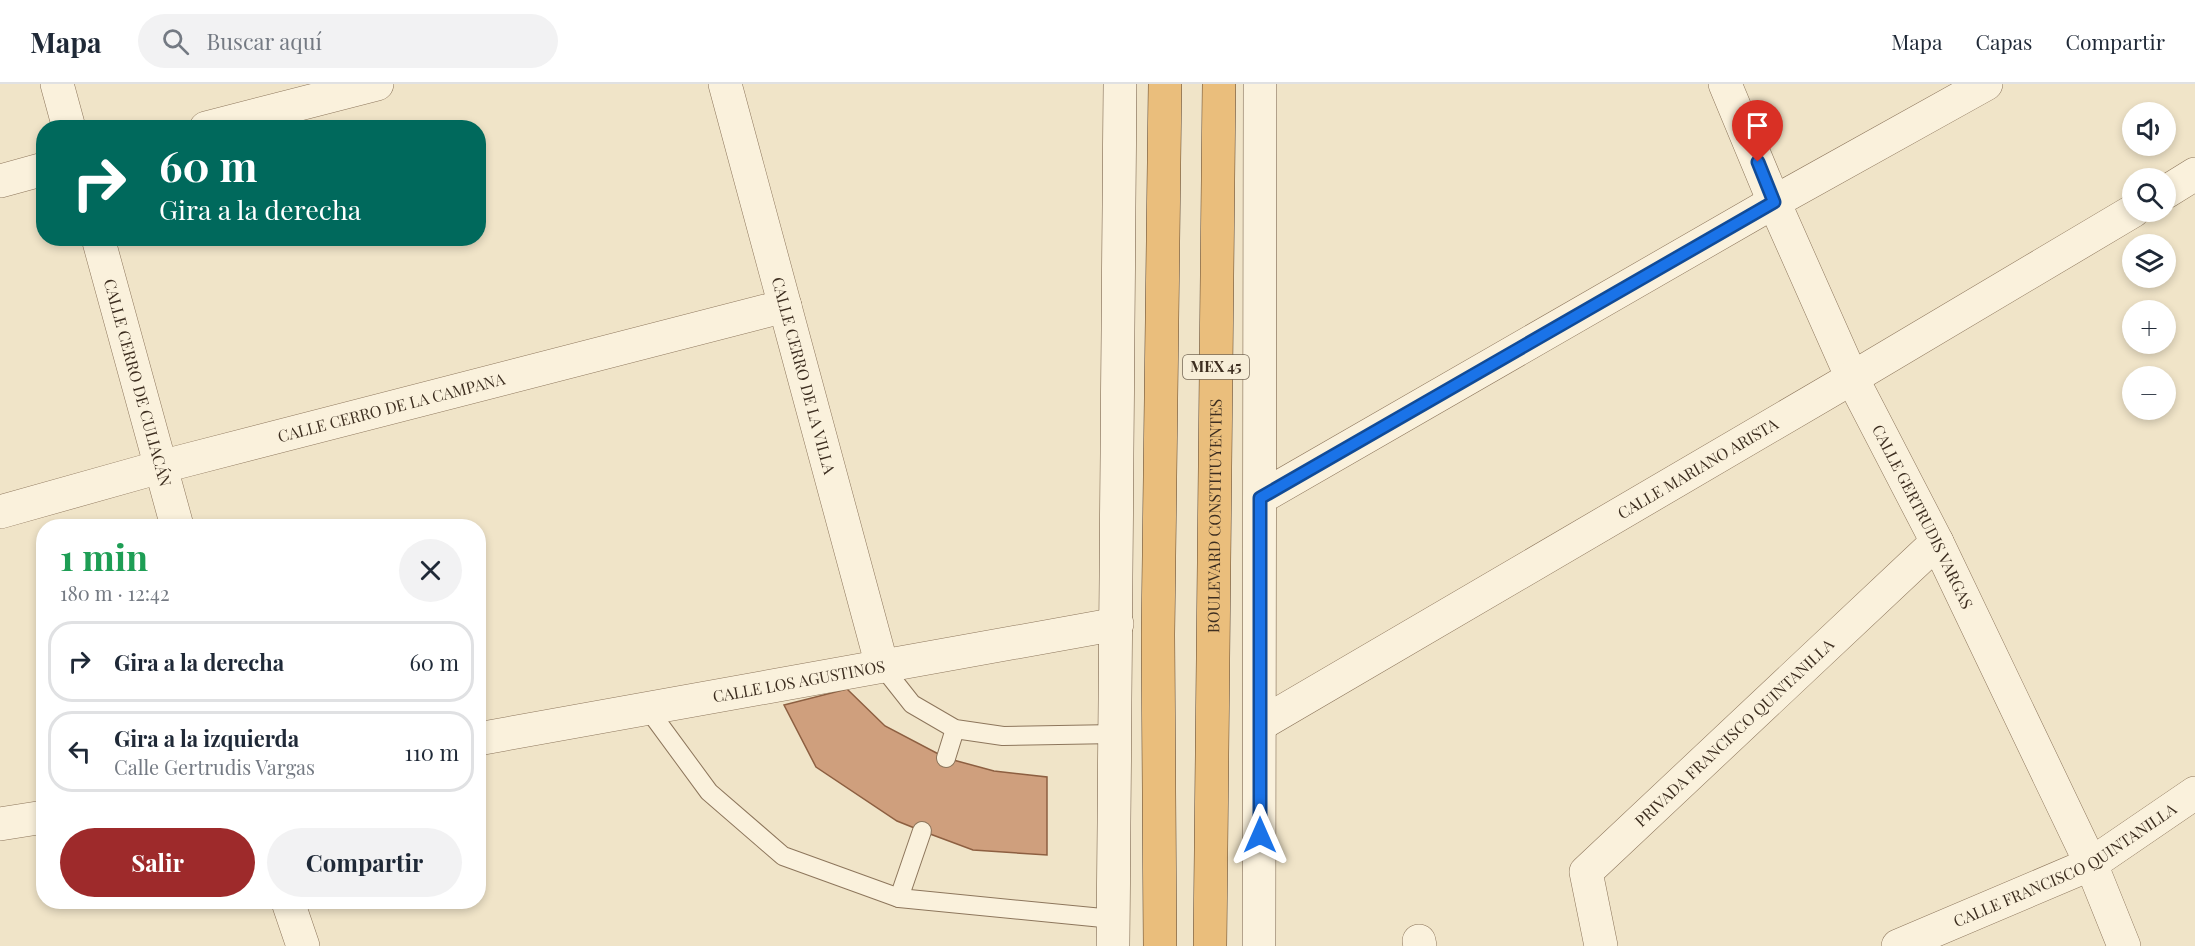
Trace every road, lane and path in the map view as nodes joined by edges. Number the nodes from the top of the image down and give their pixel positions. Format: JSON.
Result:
{"nodes":[{"id":1,"x":57,"y":84,"type":"edge"},
{"id":2,"x":377,"y":84,"type":"edge"},
{"id":3,"x":725,"y":84,"type":"edge"},
{"id":4,"x":1120,"y":84,"type":"edge"},
{"id":5,"x":1165,"y":84,"type":"edge"},
{"id":6,"x":1220,"y":84,"type":"edge"},
{"id":7,"x":1260,"y":84,"type":"edge"},
{"id":8,"x":1725,"y":84,"type":"edge"},
{"id":9,"x":1986,"y":84,"type":"edge"},
{"id":10,"x":67,"y":120,"type":"edge"},
{"id":11,"x":237,"y":120,"type":"edge"},
{"id":12,"x":36,"y":172,"type":"edge"},
{"id":13,"x":2195,"y":174,"type":"edge"},
{"id":14,"x":0,"y":181,"type":"edge"},
{"id":15,"x":2176,"y":186,"type":"edge"},
{"id":16,"x":1774,"y":202,"type":"junction"},
{"id":17,"x":2122,"y":218,"type":"edge"},
{"id":18,"x":101,"y":246,"type":"edge"},
{"id":19,"x":785,"y":306,"type":"junction"},
{"id":20,"x":1852,"y":378,"type":"junction"},
{"id":21,"x":160,"y":467,"type":"junction"},
{"id":22,"x":1260,"y":498,"type":"junction"},
{"id":23,"x":0,"y":512,"type":"edge"},
{"id":24,"x":175,"y":519,"type":"edge"},
{"id":25,"x":1937,"y":542,"type":"junction"},
{"id":26,"x":1117,"y":624,"type":"junction"},
{"id":27,"x":882,"y":666,"type":"junction"},
{"id":28,"x":648,"y":708,"type":"junction"},
{"id":29,"x":1261,"y":724,"type":"junction"},
{"id":30,"x":955,"y":729,"type":"junction"},
{"id":31,"x":1116,"y":734,"type":"junction"},
{"id":32,"x":486,"y":738,"type":"edge"},
{"id":33,"x":946,"y":758,"type":"dead end"},
{"id":34,"x":2195,"y":793,"type":"edge"},
{"id":35,"x":36,"y":818,"type":"edge"},
{"id":36,"x":0,"y":824,"type":"edge"},
{"id":37,"x":922,"y":831,"type":"dead end"},
{"id":38,"x":2091,"y":864,"type":"junction"},
{"id":39,"x":899,"y":898,"type":"junction"},
{"id":40,"x":290,"y":909,"type":"edge"},
{"id":41,"x":1113,"y":932,"type":"edge"},
{"id":42,"x":303,"y":946,"type":"edge"},
{"id":43,"x":1160,"y":946,"type":"edge"},
{"id":44,"x":1210,"y":946,"type":"edge"},
{"id":45,"x":1259,"y":946,"type":"edge"},
{"id":46,"x":1601,"y":946,"type":"edge"},
{"id":47,"x":1898,"y":946,"type":"edge"},
{"id":48,"x":2124,"y":946,"type":"edge"}],
"edges":[{"from":1,"to":10,"type":"street"},
{"from":2,"to":11,"type":"street"},
{"from":3,"to":19,"type":"street","name":"CALLE CERRO DE LA VILLA"},
{"from":4,"to":26,"type":"street"},
{"from":5,"to":43,"type":"highway","number":"MEX 45"},
{"from":6,"to":44,"type":"highway","name":"BOULEVARD CONSTITUYENTES","number":"MEX 45"},
{"from":7,"to":22,"type":"street"},
{"from":8,"to":16,"type":"street","name":"CALLE GERTRUDIS VARGAS"},
{"from":9,"to":16,"type":"street"},
{"from":12,"to":14,"type":"street"},
{"from":13,"to":15,"type":"street"},
{"from":16,"to":20,"type":"street","name":"CALLE GERTRUDIS VARGAS"},
{"from":16,"to":22,"type":"street"},
{"from":17,"to":20,"type":"street","name":"CALLE MARIANO ARISTA"},
{"from":18,"to":21,"type":"street","name":"CALLE CERRO DE CULIACÁN"},
{"from":19,"to":21,"type":"street","name":"CALLE CERRO DE LA CAMPANA"},
{"from":19,"to":27,"type":"street","name":"CALLE CERRO DE LA VILLA"},
{"from":20,"to":25,"type":"street","name":"CALLE GERTRUDIS VARGAS"},
{"from":20,"to":29,"type":"street","name":"CALLE MARIANO ARISTA"},
{"from":21,"to":23,"type":"street","name":"CALLE CERRO DE LA CAMPANA"},
{"from":21,"to":24,"type":"street","name":"CALLE CERRO DE CULIACÁN"},
{"from":22,"to":29,"type":"street"},
{"from":25,"to":38,"type":"street","name":"CALLE GERTRUDIS VARGAS"},
{"from":25,"to":46,"type":"street","name":"PRIVADA FRANCISCO QUINTANILLA"},
{"from":26,"to":27,"type":"street","name":"CALLE LOS AGUSTINOS"},
{"from":26,"to":31,"type":"street"},
{"from":27,"to":28,"type":"street","name":"CALLE LOS AGUSTINOS"},
{"from":27,"to":30,"type":"lane"},
{"from":28,"to":32,"type":"street","name":"CALLE LOS AGUSTINOS"},
{"from":28,"to":39,"type":"lane"},
{"from":29,"to":45,"type":"street"},
{"from":30,"to":31,"type":"lane"},
{"from":30,"to":33,"type":"lane"},
{"from":31,"to":41,"type":"street"},
{"from":34,"to":38,"type":"street","name":"CALLE FRANCISCO QUINTANILLA"},
{"from":35,"to":36,"type":"street"},
{"from":37,"to":39,"type":"lane"},
{"from":38,"to":47,"type":"street","name":"CALLE FRANCISCO QUINTANILLA"},
{"from":38,"to":48,"type":"street","name":"CALLE GERTRUDIS VARGAS"},
{"from":39,"to":41,"type":"lane"},
{"from":40,"to":42,"type":"street"}]}
